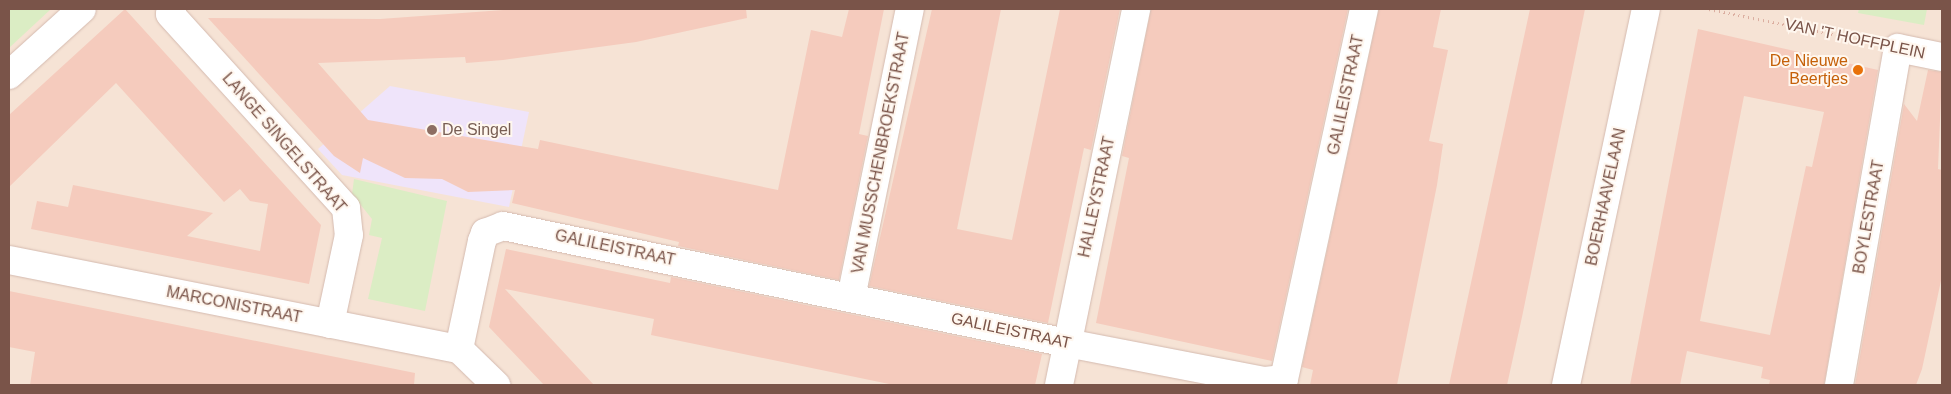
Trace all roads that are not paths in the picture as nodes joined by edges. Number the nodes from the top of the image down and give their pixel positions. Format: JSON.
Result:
{"nodes":[{"id":1,"x":82,"y":9,"type":"edge"},
{"id":2,"x":172,"y":9,"type":"edge"},
{"id":3,"x":910,"y":9,"type":"edge"},
{"id":4,"x":1136,"y":9,"type":"edge"},
{"id":5,"x":1364,"y":9,"type":"edge"},
{"id":6,"x":1646,"y":9,"type":"edge"},
{"id":7,"x":1898,"y":48,"type":"joint"},
{"id":8,"x":1942,"y":58,"type":"edge"},
{"id":9,"x":9,"y":75,"type":"edge"},
{"id":10,"x":9,"y":260,"type":"edge"},
{"id":11,"x":851,"y":298,"type":"junction"},
{"id":12,"x":330,"y":324,"type":"junction"},
{"id":13,"x":1067,"y":343,"type":"junction"},
{"id":14,"x":459,"y":349,"type":"junction"},
{"id":15,"x":1199,"y":377,"type":"edge"},
{"id":16,"x":496,"y":385,"type":"edge"},
{"id":17,"x":1059,"y":385,"type":"edge"},
{"id":18,"x":1566,"y":385,"type":"edge"},
{"id":19,"x":1839,"y":385,"type":"edge"}],
"edges":[{"from":1,"to":9,"type":"street"},
{"from":2,"to":12,"type":"street","name":"LANGE SINGELSTRAAT"},
{"from":3,"to":11,"type":"street","name":"VAN MUSSCHENBROEKSTRAAT"},
{"from":4,"to":13,"type":"street","name":"HALLEYSTRAAT"},
{"from":5,"to":15,"type":"street","name":"GALILEISTRAAT"},
{"from":6,"to":18,"type":"street","name":"BOERHAAVELAAN"},
{"from":7,"to":8,"type":"street","name":"VAN 'T HOFFPLEIN"},
{"from":7,"to":19,"type":"street","name":"BOYLESTRAAT"},
{"from":10,"to":12,"type":"street","name":"MARCONISTRAAT"},
{"from":11,"to":13,"type":"street","name":"GALILEISTRAAT"},
{"from":11,"to":14,"type":"street","name":"GALILEISTRAAT"},
{"from":12,"to":14,"type":"street","name":"MARCONISTRAAT"},
{"from":13,"to":15,"type":"street","name":"GALILEISTRAAT"},
{"from":13,"to":17,"type":"street","name":"HALLEYSTRAAT"},
{"from":14,"to":16,"type":"street"}]}
